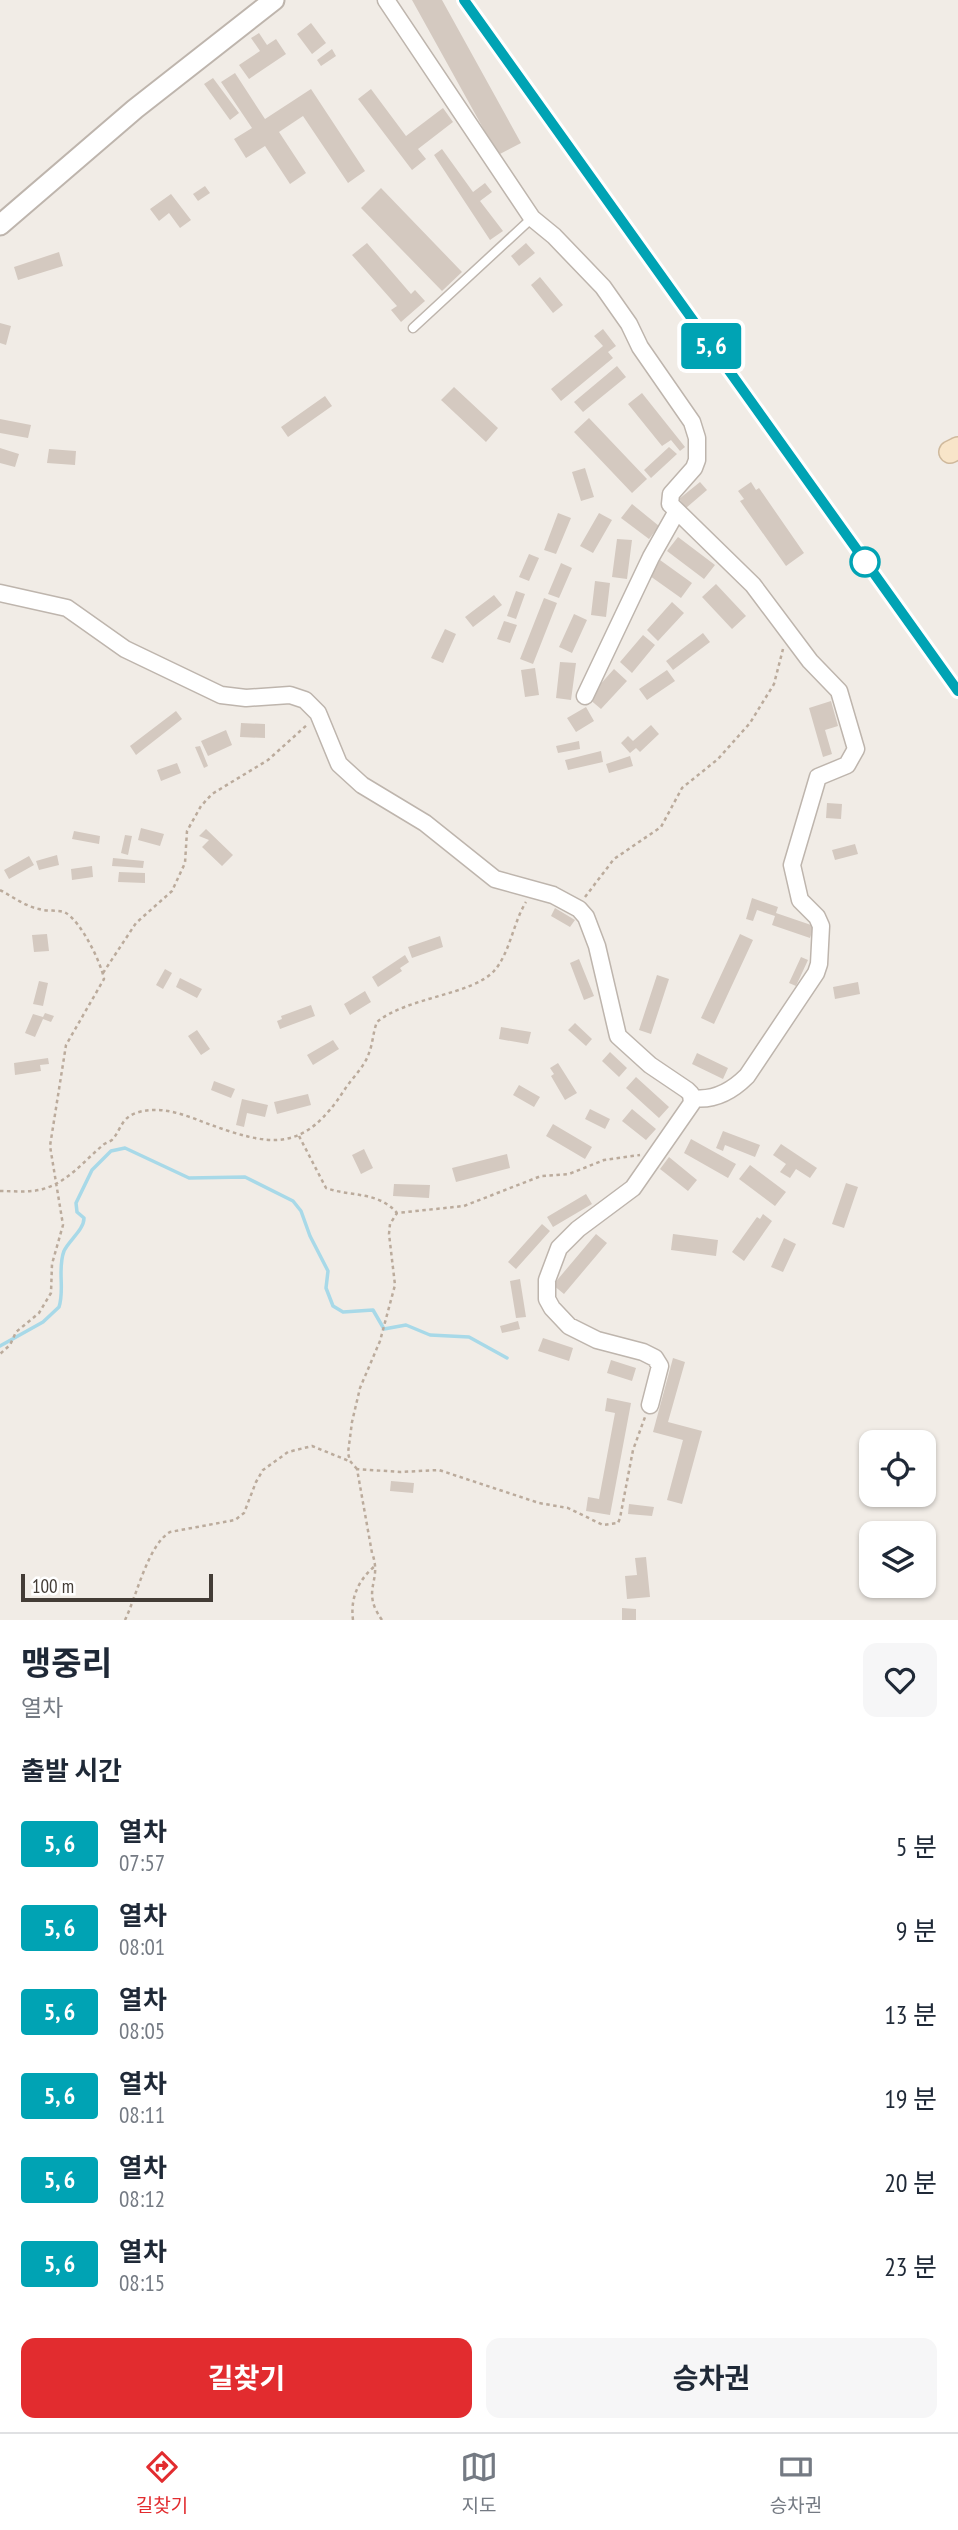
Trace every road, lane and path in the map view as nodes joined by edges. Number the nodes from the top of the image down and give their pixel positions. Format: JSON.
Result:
{"nodes":[{"id":1,"x":274,"y":0,"type":"edge"},
{"id":2,"x":386,"y":0,"type":"edge"},
{"id":3,"x":532,"y":218,"type":"junction"},
{"id":4,"x":0,"y":225,"type":"edge"},
{"id":5,"x":412,"y":328,"type":"dead end"},
{"id":6,"x":677,"y":511,"type":"junction"},
{"id":7,"x":0,"y":593,"type":"edge"},
{"id":8,"x":785,"y":627,"type":"junction"},
{"id":9,"x":585,"y":696,"type":"dead end"},
{"id":10,"x":318,"y":713,"type":"junction"},
{"id":11,"x":0,"y":890,"type":"edge"},
{"id":12,"x":534,"y":890,"type":"junction"},
{"id":13,"x":579,"y":909,"type":"junction"},
{"id":14,"x":103,"y":973,"type":"junction"},
{"id":15,"x":693,"y":1098,"type":"junction"},
{"id":16,"x":299,"y":1136,"type":"junction"},
{"id":17,"x":655,"y":1155,"type":"junction"},
{"id":18,"x":56,"y":1183,"type":"junction"},
{"id":19,"x":0,"y":1191,"type":"edge"},
{"id":20,"x":397,"y":1213,"type":"junction"},
{"id":21,"x":0,"y":1353,"type":"edge"},
{"id":22,"x":650,"y":1405,"type":"joint"},
{"id":23,"x":350,"y":1461,"type":"junction"},
{"id":24,"x":357,"y":1469,"type":"junction"},
{"id":25,"x":377,"y":1565,"type":"junction"},
{"id":26,"x":125,"y":1620,"type":"edge"},
{"id":27,"x":353,"y":1620,"type":"edge"},
{"id":28,"x":382,"y":1620,"type":"edge"}],
"edges":[{"from":1,"to":4,"type":"street"},
{"from":2,"to":3,"type":"street"},
{"from":3,"to":5,"type":"lane"},
{"from":3,"to":6,"type":"street"},
{"from":6,"to":8,"type":"street"},
{"from":6,"to":9,"type":"street"},
{"from":7,"to":10,"type":"street"},
{"from":8,"to":13,"type":"path"},
{"from":8,"to":15,"type":"street"},
{"from":10,"to":12,"type":"street"},
{"from":10,"to":14,"type":"path"},
{"from":11,"to":14,"type":"path"},
{"from":12,"to":13,"type":"street"},
{"from":12,"to":16,"type":"path"},
{"from":13,"to":15,"type":"street"},
{"from":14,"to":18,"type":"path"},
{"from":15,"to":17,"type":"street"},
{"from":16,"to":18,"type":"path"},
{"from":16,"to":20,"type":"path"},
{"from":17,"to":20,"type":"path"},
{"from":17,"to":22,"type":"street"},
{"from":18,"to":19,"type":"path"},
{"from":18,"to":21,"type":"path"},
{"from":20,"to":23,"type":"path"},
{"from":22,"to":24,"type":"path"},
{"from":23,"to":24,"type":"path"},
{"from":23,"to":26,"type":"path"},
{"from":24,"to":25,"type":"path"},
{"from":25,"to":27,"type":"path"},
{"from":25,"to":28,"type":"path"}]}
